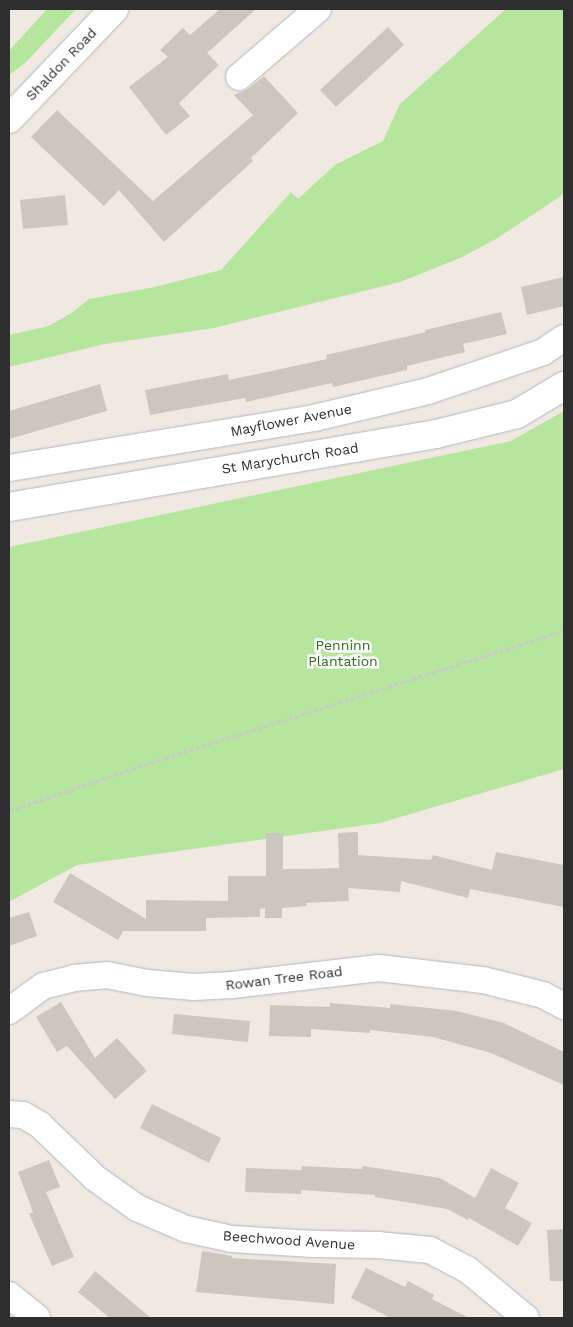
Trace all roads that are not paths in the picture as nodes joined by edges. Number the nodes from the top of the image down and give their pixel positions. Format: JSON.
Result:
{"nodes":[{"id":1,"x":114,"y":9,"type":"edge"},
{"id":2,"x":318,"y":9,"type":"edge"},
{"id":3,"x":240,"y":77,"type":"dead end"},
{"id":4,"x":9,"y":119,"type":"edge"},
{"id":5,"x":564,"y":338,"type":"edge"},
{"id":6,"x":564,"y":386,"type":"edge"},
{"id":7,"x":9,"y":468,"type":"edge"},
{"id":8,"x":9,"y":507,"type":"edge"},
{"id":9,"x":564,"y":1006,"type":"edge"},
{"id":10,"x":9,"y":1011,"type":"edge"},
{"id":11,"x":9,"y":1114,"type":"edge"},
{"id":12,"x":9,"y":1295,"type":"edge"},
{"id":13,"x":37,"y":1318,"type":"edge"},
{"id":14,"x":526,"y":1318,"type":"edge"}],
"edges":[{"from":1,"to":4,"type":"street","name":"Shaldon Road"},
{"from":2,"to":3,"type":"street"},
{"from":5,"to":7,"type":"street","name":"Mayflower Avenue"},
{"from":6,"to":8,"type":"street","name":"St Marychurch Road"},
{"from":9,"to":10,"type":"street","name":"Rowan Tree Road"},
{"from":11,"to":14,"type":"street","name":"Beechwood Avenue"},
{"from":12,"to":13,"type":"street"}]}
